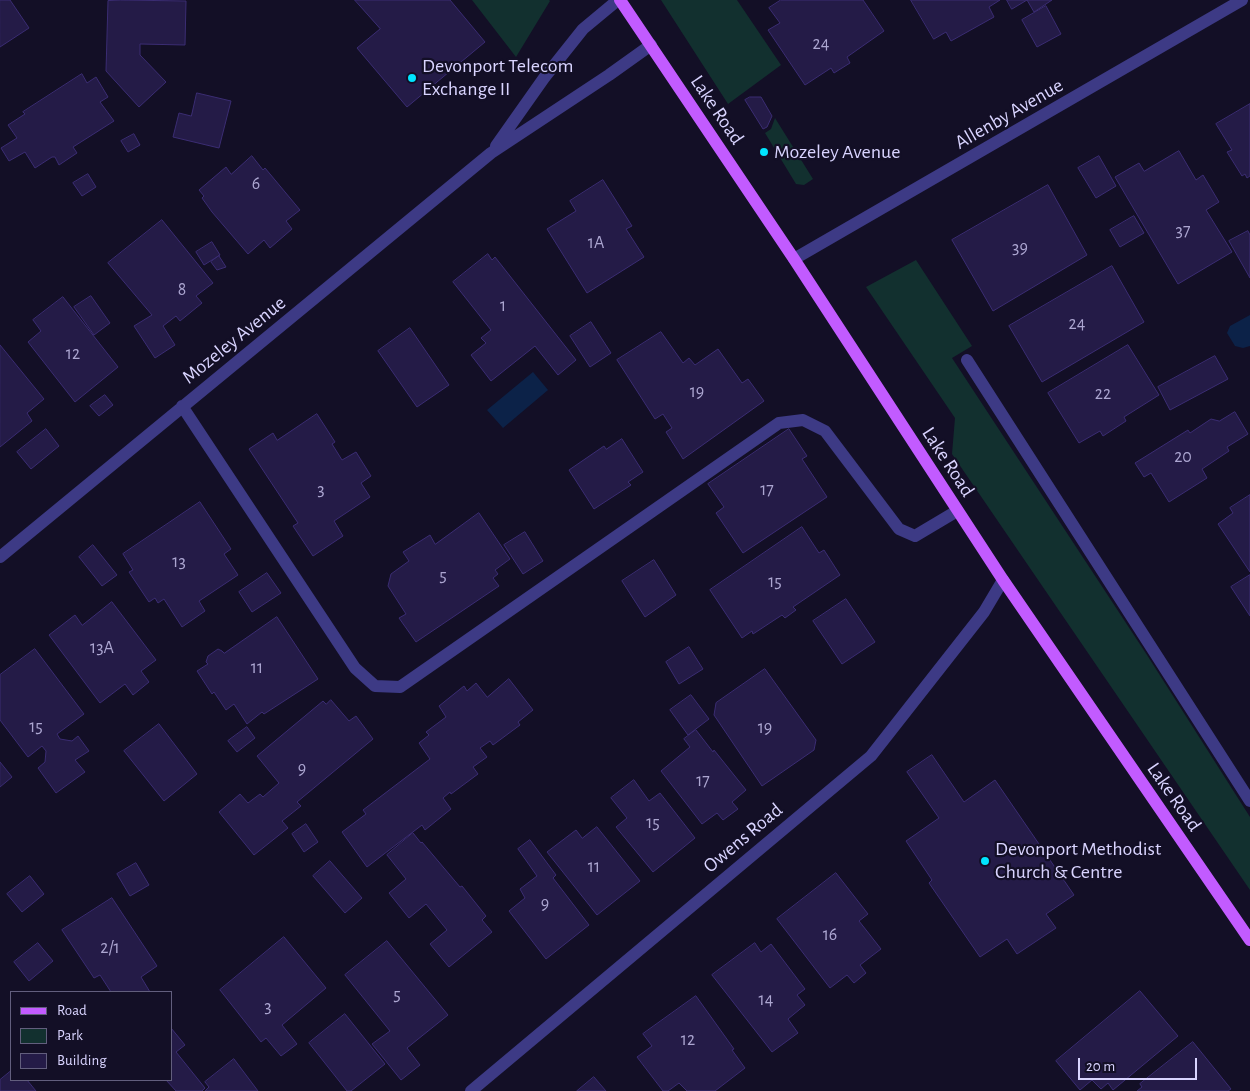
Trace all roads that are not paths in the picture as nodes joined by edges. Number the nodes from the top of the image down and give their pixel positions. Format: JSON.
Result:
{"nodes":[{"id":1,"x":619,"y":0,"type":"edge"},
{"id":2,"x":1242,"y":0,"type":"edge"},
{"id":3,"x":651,"y":45,"type":"junction"},
{"id":4,"x":492,"y":152,"type":"junction"},
{"id":5,"x":794,"y":259,"type":"junction"},
{"id":6,"x":967,"y":360,"type":"dead end"},
{"id":7,"x":182,"y":406,"type":"junction"},
{"id":8,"x":957,"y":510,"type":"junction"},
{"id":9,"x":0,"y":556,"type":"edge"},
{"id":10,"x":1003,"y":580,"type":"junction"},
{"id":11,"x":1250,"y":801,"type":"edge"},
{"id":12,"x":1250,"y":940,"type":"edge"},
{"id":13,"x":471,"y":1091,"type":"edge"}],
"edges":[{"from":1,"to":3,"type":"main road","name":"Lake Road"},
{"from":1,"to":4,"type":"street","name":"Mozeley Avenue"},
{"from":2,"to":5,"type":"street","name":"Allenby Avenue"},
{"from":3,"to":4,"type":"street","name":"Mozeley Avenue"},
{"from":3,"to":5,"type":"main road","name":"Lake Road"},
{"from":4,"to":7,"type":"street","name":"Mozeley Avenue"},
{"from":5,"to":8,"type":"main road","name":"Lake Road"},
{"from":6,"to":11,"type":"street"},
{"from":7,"to":8,"type":"street"},
{"from":7,"to":9,"type":"street","name":"Mozeley Avenue"},
{"from":8,"to":10,"type":"main road","name":"Lake Road"},
{"from":10,"to":12,"type":"main road","name":"Lake Road"},
{"from":10,"to":13,"type":"street","name":"Owens Road"}]}
